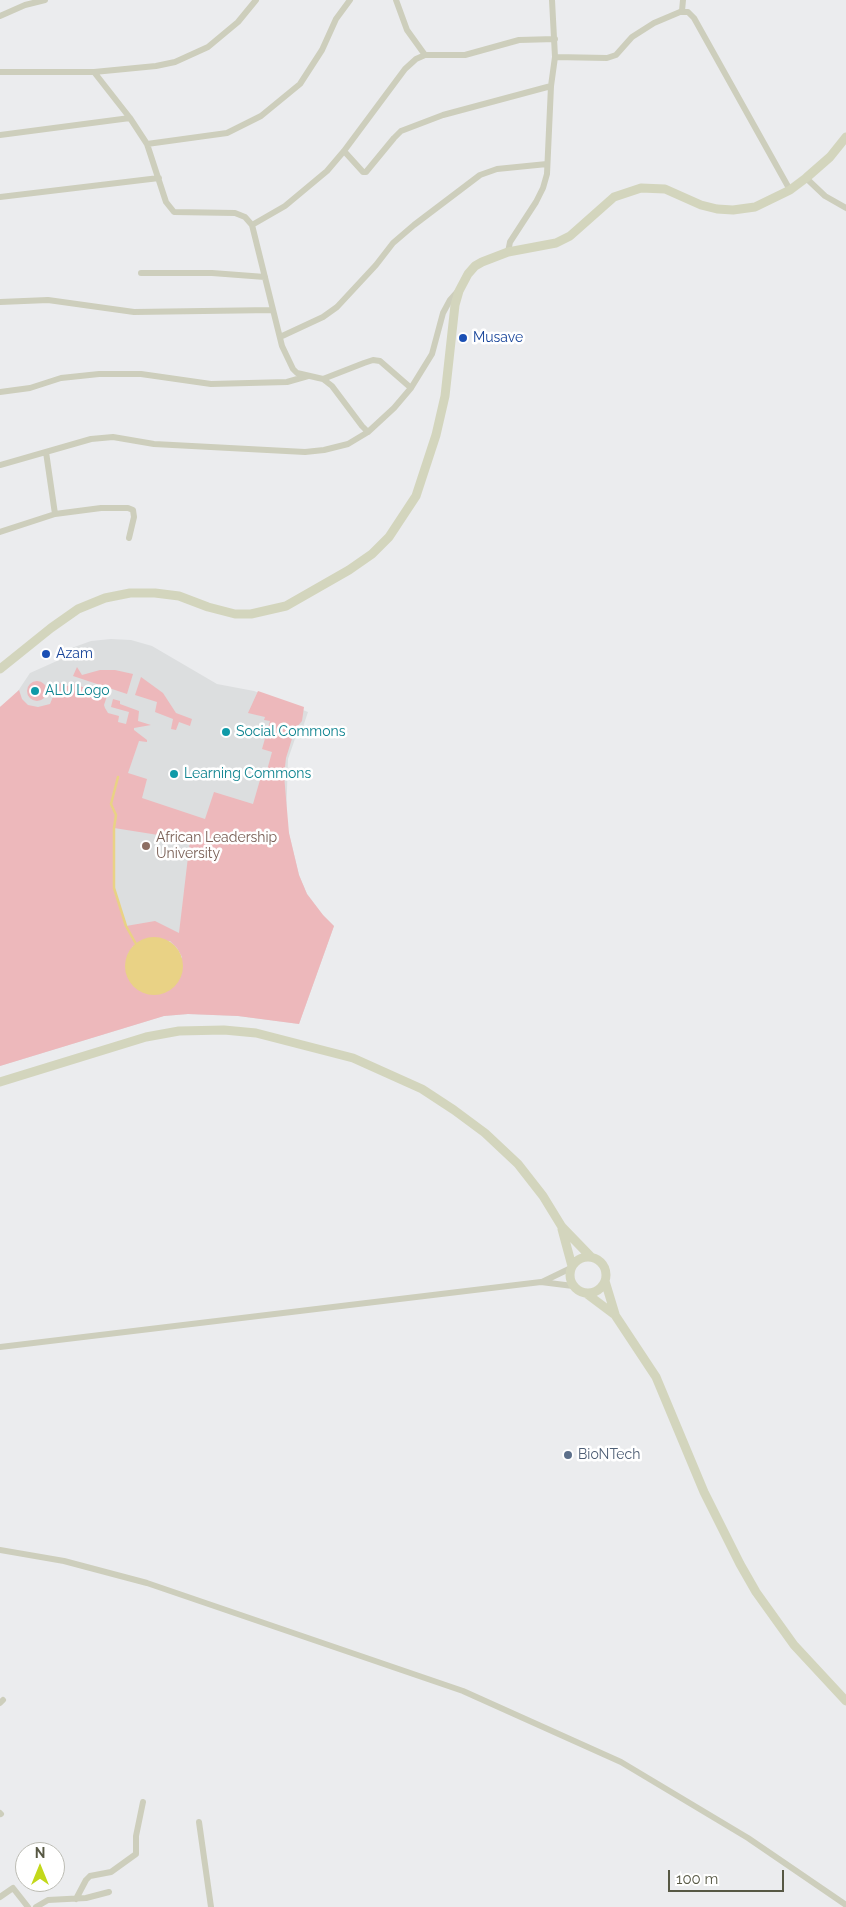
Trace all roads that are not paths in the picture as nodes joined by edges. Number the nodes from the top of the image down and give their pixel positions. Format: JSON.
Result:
{"nodes":[{"id":1,"x":45,"y":0,"type":"edge"},
{"id":2,"x":256,"y":0,"type":"edge"},
{"id":3,"x":350,"y":0,"type":"edge"},
{"id":4,"x":396,"y":0,"type":"edge"},
{"id":5,"x":552,"y":0,"type":"edge"},
{"id":6,"x":682,"y":0,"type":"edge"},
{"id":7,"x":680,"y":12,"type":"junction"},
{"id":8,"x":0,"y":16,"type":"edge"},
{"id":9,"x":555,"y":39,"type":"junction"},
{"id":10,"x":425,"y":55,"type":"junction"},
{"id":11,"x":555,"y":56,"type":"junction"},
{"id":12,"x":0,"y":72,"type":"edge"},
{"id":13,"x":94,"y":72,"type":"junction"},
{"id":14,"x":551,"y":86,"type":"junction"},
{"id":15,"x":130,"y":118,"type":"junction"},
{"id":16,"x":0,"y":136,"type":"edge"},
{"id":17,"x":846,"y":137,"type":"edge"},
{"id":18,"x":147,"y":144,"type":"junction"},
{"id":19,"x":344,"y":151,"type":"junction"},
{"id":20,"x":547,"y":164,"type":"junction"},
{"id":21,"x":159,"y":178,"type":"junction"},
{"id":22,"x":806,"y":178,"type":"junction"},
{"id":23,"x":790,"y":190,"type":"junction"},
{"id":24,"x":0,"y":197,"type":"edge"},
{"id":25,"x":846,"y":208,"type":"edge"},
{"id":26,"x":252,"y":225,"type":"junction"},
{"id":27,"x":508,"y":252,"type":"junction"},
{"id":28,"x":141,"y":273,"type":"dead end"},
{"id":29,"x":265,"y":277,"type":"junction"},
{"id":30,"x":459,"y":291,"type":"junction"},
{"id":31,"x":0,"y":302,"type":"edge"},
{"id":32,"x":273,"y":310,"type":"junction"},
{"id":33,"x":280,"y":337,"type":"junction"},
{"id":34,"x":308,"y":376,"type":"junction"},
{"id":35,"x":323,"y":380,"type":"junction"},
{"id":36,"x":411,"y":388,"type":"junction"},
{"id":37,"x":0,"y":392,"type":"edge"},
{"id":38,"x":368,"y":432,"type":"junction"},
{"id":39,"x":46,"y":452,"type":"junction"},
{"id":40,"x":0,"y":466,"type":"edge"},
{"id":41,"x":55,"y":514,"type":"junction"},
{"id":42,"x":0,"y":532,"type":"edge"},
{"id":43,"x":129,"y":538,"type":"dead end"},
{"id":44,"x":0,"y":669,"type":"edge"},
{"id":45,"x":0,"y":1082,"type":"edge"},
{"id":46,"x":562,"y":1227,"type":"junction"},
{"id":47,"x":591,"y":1257,"type":"junction"},
{"id":48,"x":571,"y":1267,"type":"junction"},
{"id":49,"x":605,"y":1281,"type":"junction"},
{"id":50,"x":541,"y":1282,"type":"junction"},
{"id":51,"x":572,"y":1286,"type":"junction"},
{"id":52,"x":588,"y":1294,"type":"junction"},
{"id":53,"x":615,"y":1315,"type":"junction"},
{"id":54,"x":0,"y":1347,"type":"edge"},
{"id":55,"x":0,"y":1550,"type":"edge"},
{"id":56,"x":846,"y":1701,"type":"edge"},
{"id":57,"x":143,"y":1802,"type":"dead end"},
{"id":58,"x":199,"y":1822,"type":"dead end"},
{"id":59,"x":109,"y":1892,"type":"dead end"},
{"id":60,"x":0,"y":1897,"type":"edge"},
{"id":61,"x":76,"y":1899,"type":"junction"},
{"id":62,"x":49,"y":1904,"type":"edge"},
{"id":63,"x":846,"y":1905,"type":"edge"},
{"id":64,"x":28,"y":1907,"type":"edge"},
{"id":65,"x":36,"y":1907,"type":"edge"},
{"id":66,"x":211,"y":1907,"type":"edge"}],
"edges":[{"from":1,"to":8,"type":"street"},
{"from":2,"to":13,"type":"street"},
{"from":3,"to":18,"type":"street"},
{"from":4,"to":10,"type":"street"},
{"from":5,"to":9,"type":"street"},
{"from":6,"to":7,"type":"street"},
{"from":7,"to":11,"type":"street"},
{"from":7,"to":23,"type":"street"},
{"from":9,"to":10,"type":"street"},
{"from":9,"to":11,"type":"street"},
{"from":10,"to":19,"type":"street"},
{"from":11,"to":14,"type":"street"},
{"from":12,"to":13,"type":"street"},
{"from":13,"to":15,"type":"street"},
{"from":14,"to":19,"type":"street"},
{"from":14,"to":20,"type":"street"},
{"from":15,"to":16,"type":"street"},
{"from":15,"to":18,"type":"street"},
{"from":17,"to":22,"type":"main road"},
{"from":18,"to":21,"type":"street"},
{"from":19,"to":26,"type":"street"},
{"from":20,"to":27,"type":"street"},
{"from":20,"to":33,"type":"street"},
{"from":21,"to":24,"type":"street"},
{"from":21,"to":26,"type":"street"},
{"from":22,"to":23,"type":"main road"},
{"from":22,"to":25,"type":"street"},
{"from":23,"to":27,"type":"main road"},
{"from":26,"to":29,"type":"street"},
{"from":27,"to":30,"type":"main road"},
{"from":28,"to":29,"type":"street"},
{"from":29,"to":32,"type":"street"},
{"from":30,"to":36,"type":"street"},
{"from":30,"to":44,"type":"main road"},
{"from":31,"to":32,"type":"street"},
{"from":32,"to":33,"type":"street"},
{"from":33,"to":34,"type":"street"},
{"from":34,"to":35,"type":"street"},
{"from":34,"to":37,"type":"street"},
{"from":35,"to":36,"type":"street"},
{"from":35,"to":38,"type":"street"},
{"from":36,"to":38,"type":"street"},
{"from":38,"to":39,"type":"street"},
{"from":39,"to":40,"type":"street"},
{"from":39,"to":41,"type":"street"},
{"from":41,"to":42,"type":"street"},
{"from":41,"to":43,"type":"street"},
{"from":45,"to":46,"type":"main road"},
{"from":46,"to":47,"type":"main road"},
{"from":46,"to":48,"type":"main road"},
{"from":47,"to":48,"type":"main road"},
{"from":47,"to":49,"type":"main road"},
{"from":48,"to":50,"type":"street"},
{"from":48,"to":51,"type":"main road"},
{"from":49,"to":52,"type":"main road"},
{"from":49,"to":53,"type":"main road"},
{"from":50,"to":51,"type":"street"},
{"from":50,"to":54,"type":"street"},
{"from":51,"to":52,"type":"main road"},
{"from":52,"to":53,"type":"main road"},
{"from":53,"to":56,"type":"main road"},
{"from":55,"to":63,"type":"street"},
{"from":57,"to":61,"type":"street"},
{"from":58,"to":66,"type":"street"},
{"from":59,"to":61,"type":"street"},
{"from":60,"to":64,"type":"street"},
{"from":61,"to":62,"type":"street"},
{"from":62,"to":65,"type":"street"}]}
